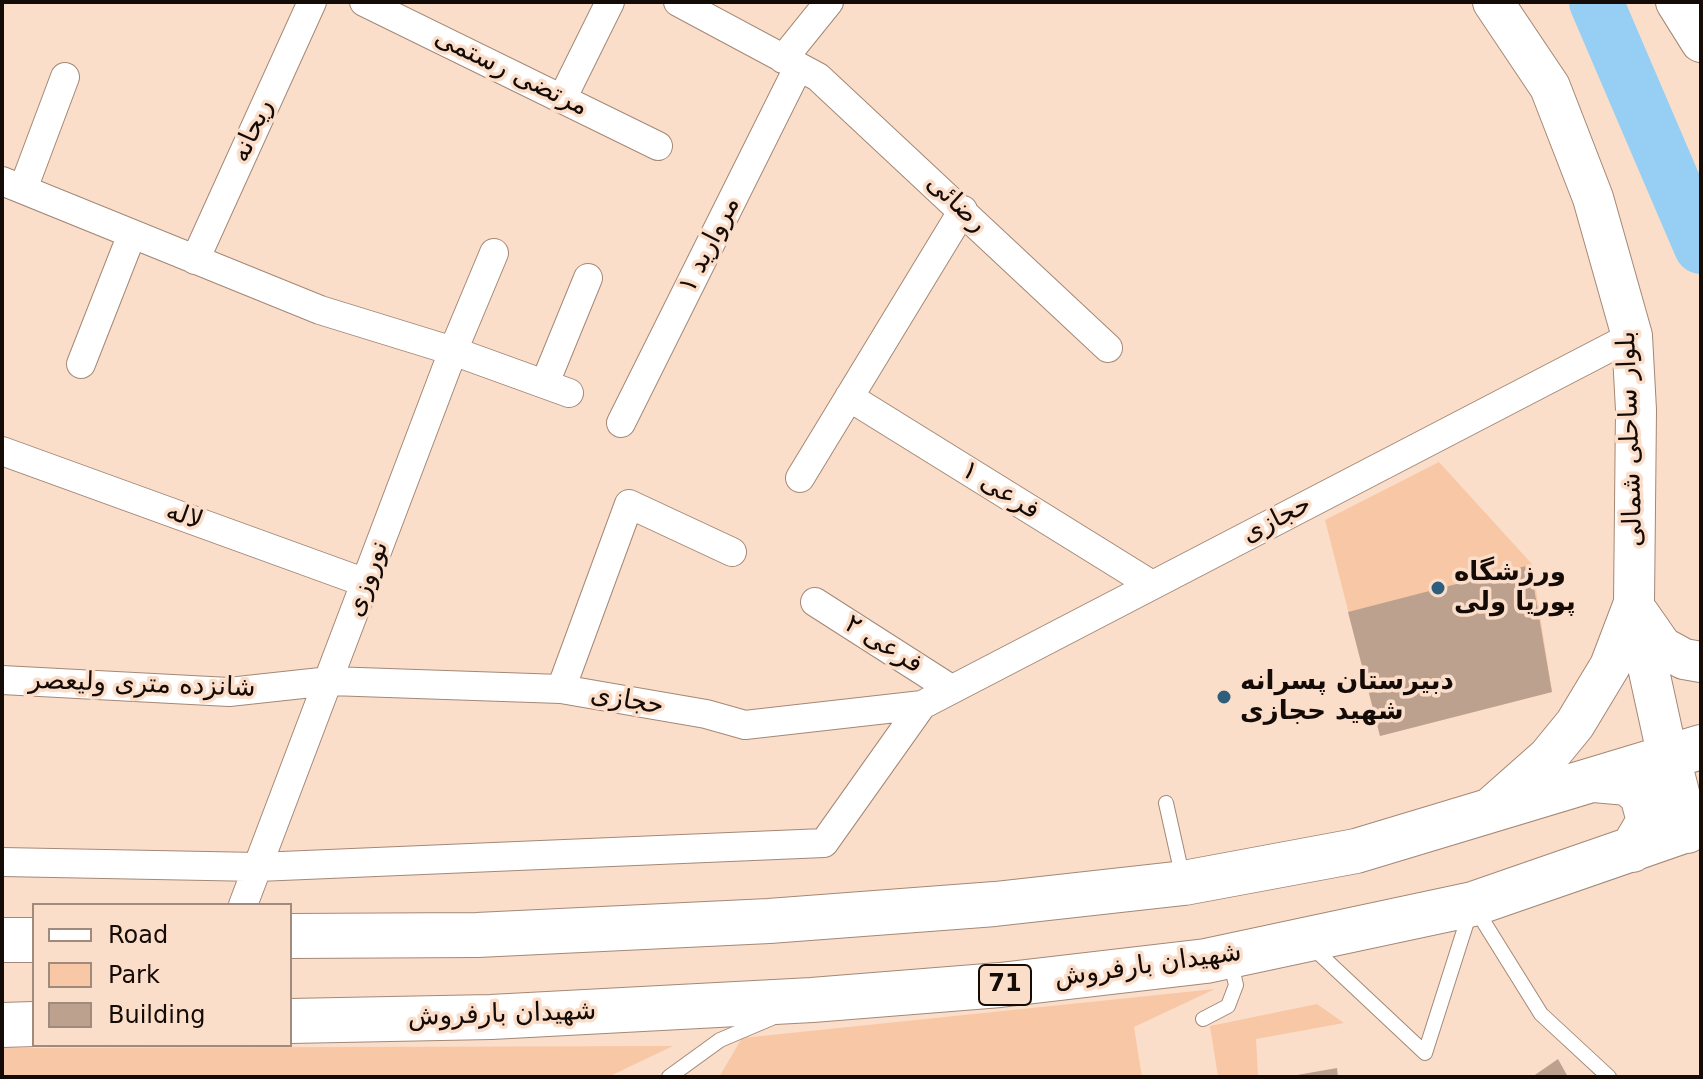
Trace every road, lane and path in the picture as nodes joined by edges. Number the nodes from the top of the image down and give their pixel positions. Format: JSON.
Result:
{"nodes":[{"id":1,"x":312,"y":2,"type":"edge"},
{"id":2,"x":364,"y":2,"type":"edge"},
{"id":3,"x":610,"y":2,"type":"edge"},
{"id":4,"x":678,"y":2,"type":"edge"},
{"id":5,"x":829,"y":2,"type":"edge"},
{"id":6,"x":1493,"y":2,"type":"edge"},
{"id":7,"x":1676,"y":2,"type":"edge"},
{"id":8,"x":1701,"y":42,"type":"edge"},
{"id":9,"x":790,"y":64,"type":"junction"},
{"id":10,"x":65,"y":77,"type":"dead end"},
{"id":11,"x":563,"y":97,"type":"junction"},
{"id":12,"x":658,"y":146,"type":"dead end"},
{"id":13,"x":12,"y":185,"type":"edge"},
{"id":14,"x":963,"y":210,"type":"junction"},
{"id":15,"x":132,"y":234,"type":"junction"},
{"id":16,"x":494,"y":253,"type":"dead end"},
{"id":17,"x":195,"y":260,"type":"junction"},
{"id":18,"x":588,"y":278,"type":"dead end"},
{"id":19,"x":1632,"y":336,"type":"junction"},
{"id":20,"x":1108,"y":348,"type":"dead end"},
{"id":21,"x":453,"y":351,"type":"junction"},
{"id":22,"x":81,"y":364,"type":"dead end"},
{"id":23,"x":849,"y":397,"type":"junction"},
{"id":24,"x":621,"y":423,"type":"dead end"},
{"id":25,"x":2,"y":451,"type":"edge"},
{"id":26,"x":800,"y":478,"type":"dead end"},
{"id":27,"x":732,"y":552,"type":"dead end"},
{"id":28,"x":366,"y":583,"type":"junction"},
{"id":29,"x":1152,"y":585,"type":"junction"},
{"id":30,"x":815,"y":602,"type":"dead end"},
{"id":31,"x":1634,"y":603,"type":"junction"},
{"id":32,"x":1701,"y":662,"type":"edge"},
{"id":33,"x":2,"y":680,"type":"edge"},
{"id":34,"x":330,"y":681,"type":"junction"},
{"id":35,"x":561,"y":689,"type":"junction"},
{"id":36,"x":951,"y":689,"type":"junction"},
{"id":37,"x":922,"y":705,"type":"junction"},
{"id":38,"x":1685,"y":753,"type":"edge"},
{"id":39,"x":1594,"y":780,"type":"junction"},
{"id":40,"x":1166,"y":803,"type":"dead end"},
{"id":41,"x":1484,"y":814,"type":"junction"},
{"id":42,"x":1694,"y":828,"type":"edge"},
{"id":43,"x":1632,"y":850,"type":"junction"},
{"id":44,"x":2,"y":862,"type":"edge"},
{"id":45,"x":258,"y":867,"type":"junction"},
{"id":46,"x":1184,"y":883,"type":"junction"},
{"id":47,"x":244,"y":903,"type":"edge"},
{"id":48,"x":1473,"y":904,"type":"junction"},
{"id":49,"x":292,"y":936,"type":"edge"},
{"id":50,"x":2,"y":940,"type":"edge"},
{"id":51,"x":32,"y":940,"type":"edge"},
{"id":52,"x":1305,"y":941,"type":"junction"},
{"id":53,"x":1229,"y":956,"type":"junction"},
{"id":54,"x":812,"y":1000,"type":"junction"},
{"id":55,"x":1203,"y":1019,"type":"dead end"},
{"id":56,"x":292,"y":1021,"type":"edge"},
{"id":57,"x":32,"y":1024,"type":"edge"},
{"id":58,"x":2,"y":1025,"type":"edge"},
{"id":59,"x":669,"y":1077,"type":"edge"},
{"id":60,"x":1609,"y":1077,"type":"edge"}],
"edges":[{"from":1,"to":17,"type":"street","name":"ریحانه"},
{"from":2,"to":11,"type":"street","name":"مرتضی رستمی"},
{"from":3,"to":11,"type":"street"},
{"from":4,"to":9,"type":"street","name":"رضائی"},
{"from":5,"to":9,"type":"street","name":"مروارید ۱"},
{"from":6,"to":19,"type":"main road","name":"بلوار ساحلی شمالی"},
{"from":7,"to":8,"type":"main road"},
{"from":9,"to":14,"type":"street","name":"رضائی"},
{"from":9,"to":24,"type":"street","name":"مروارید ۱"},
{"from":10,"to":13,"type":"street"},
{"from":11,"to":12,"type":"street","name":"مرتضی رستمی"},
{"from":13,"to":15,"type":"street"},
{"from":14,"to":20,"type":"street","name":"رضائی"},
{"from":14,"to":23,"type":"street"},
{"from":15,"to":17,"type":"street"},
{"from":15,"to":22,"type":"street"},
{"from":16,"to":21,"type":"street","name":"نوروزی"},
{"from":17,"to":21,"type":"street"},
{"from":18,"to":21,"type":"street"},
{"from":19,"to":29,"type":"street","name":"حجازی"},
{"from":19,"to":31,"type":"main road","name":"بلوار ساحلی شمالی"},
{"from":21,"to":28,"type":"street","name":"نوروزی"},
{"from":23,"to":26,"type":"street"},
{"from":23,"to":29,"type":"street","name":"فرعی ۱"},
{"from":25,"to":28,"type":"street","name":"لاله"},
{"from":27,"to":35,"type":"street"},
{"from":28,"to":34,"type":"street","name":"نوروزی"},
{"from":29,"to":36,"type":"street","name":"حجازی"},
{"from":30,"to":36,"type":"street","name":"فرعی ۲"},
{"from":31,"to":32,"type":"main road"},
{"from":31,"to":38,"type":"main road","name":"بلوار ساحلی شمالی"},
{"from":31,"to":41,"type":"main road"},
{"from":33,"to":34,"type":"street","name":"شانزده متری ولیعصر"},
{"from":34,"to":35,"type":"street","name":"حجازی"},
{"from":34,"to":45,"type":"street","name":"نوروزی"},
{"from":35,"to":37,"type":"street","name":"حجازی"},
{"from":36,"to":37,"type":"street","name":"حجازی"},
{"from":37,"to":45,"type":"street","name":"حجازی"},
{"from":38,"to":39,"type":"highway"},
{"from":38,"to":42,"type":"highway"},
{"from":39,"to":41,"type":"highway"},
{"from":39,"to":43,"type":"highway"},
{"from":40,"to":46,"type":"lane"},
{"from":41,"to":46,"type":"highway"},
{"from":42,"to":43,"type":"highway","name":"شهیدان بارفروش","number":"71"},
{"from":43,"to":48,"type":"highway","name":"شهیدان بارفروش","number":"71"},
{"from":44,"to":45,"type":"street"},
{"from":45,"to":47,"type":"street","name":"نوروزی"},
{"from":46,"to":49,"type":"highway"},
{"from":48,"to":52,"type":"highway","name":"شهیدان بارفروش","number":"71"},
{"from":48,"to":52,"type":"lane"},
{"from":48,"to":60,"type":"lane"},
{"from":50,"to":51,"type":"highway"},
{"from":52,"to":53,"type":"highway","name":"شهیدان بارفروش","number":"71"},
{"from":53,"to":54,"type":"highway","name":"شهیدان بارفروش","number":"71"},
{"from":53,"to":55,"type":"lane"},
{"from":54,"to":56,"type":"highway","name":"شهیدان بارفروش","number":"71"},
{"from":54,"to":59,"type":"lane"},
{"from":57,"to":58,"type":"highway"}]}
